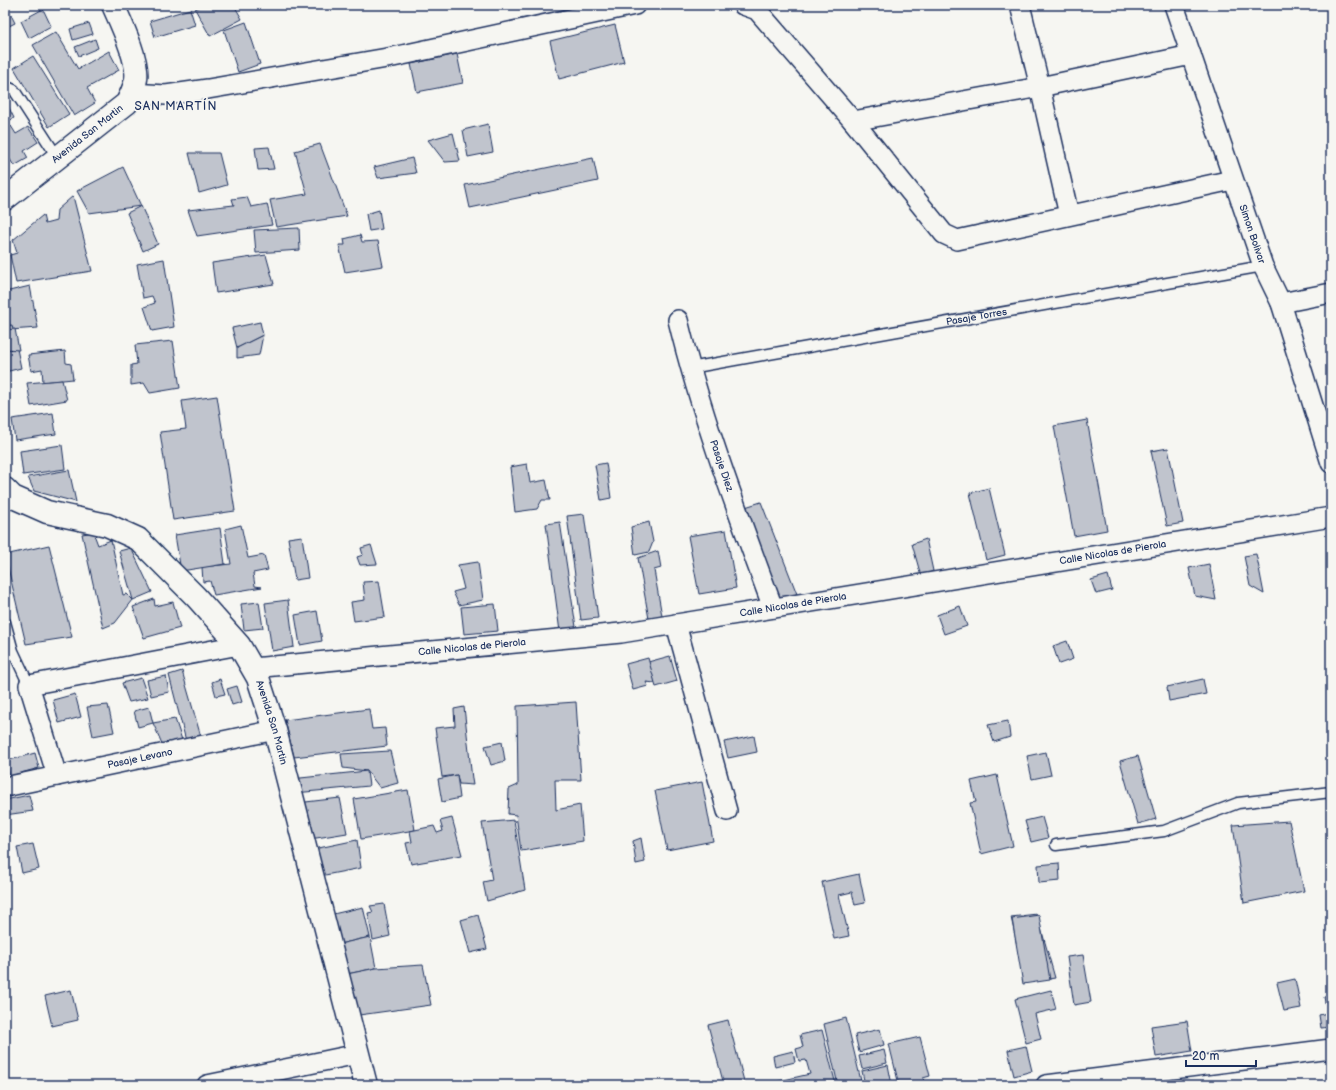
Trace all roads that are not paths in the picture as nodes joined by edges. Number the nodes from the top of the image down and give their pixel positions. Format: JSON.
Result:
{"nodes":[{"id":1,"x":113,"y":5,"type":"edge"},
{"id":2,"x":635,"y":5,"type":"edge"},
{"id":3,"x":743,"y":5,"type":"edge"},
{"id":4,"x":1020,"y":5,"type":"edge"},
{"id":5,"x":1174,"y":5,"type":"edge"},
{"id":6,"x":1191,"y":55,"type":"junction"},
{"id":7,"x":5,"y":86,"type":"edge"},
{"id":8,"x":1040,"y":87,"type":"junction"},
{"id":9,"x":131,"y":93,"type":"junction"},
{"id":10,"x":852,"y":121,"type":"junction"},
{"id":11,"x":58,"y":158,"type":"junction"},
{"id":12,"x":1232,"y":180,"type":"junction"},
{"id":13,"x":5,"y":199,"type":"edge"},
{"id":14,"x":1069,"y":216,"type":"junction"},
{"id":15,"x":1263,"y":266,"type":"junction"},
{"id":16,"x":1331,"y":293,"type":"edge"},
{"id":17,"x":1281,"y":303,"type":"junction"},
{"id":18,"x":678,"y":320,"type":"dead end"},
{"id":19,"x":690,"y":368,"type":"junction"},
{"id":20,"x":1331,"y":463,"type":"edge"},
{"id":21,"x":5,"y":489,"type":"edge"},
{"id":22,"x":1331,"y":517,"type":"edge"},
{"id":23,"x":773,"y":608,"type":"junction"},
{"id":24,"x":5,"y":622,"type":"edge"},
{"id":25,"x":676,"y":624,"type":"junction"},
{"id":26,"x":239,"y":644,"type":"junction"},
{"id":27,"x":253,"y":668,"type":"junction"},
{"id":28,"x":28,"y":685,"type":"junction"},
{"id":29,"x":275,"y":730,"type":"junction"},
{"id":30,"x":57,"y":776,"type":"junction"},
{"id":31,"x":5,"y":787,"type":"edge"},
{"id":32,"x":1331,"y":792,"type":"edge"},
{"id":33,"x":727,"y":811,"type":"dead end"},
{"id":34,"x":1056,"y":845,"type":"dead end"},
{"id":35,"x":1331,"y":1049,"type":"edge"},
{"id":36,"x":358,"y":1054,"type":"junction"},
{"id":37,"x":206,"y":1085,"type":"edge"},
{"id":38,"x":366,"y":1085,"type":"edge"},
{"id":39,"x":1046,"y":1085,"type":"edge"}],
"edges":[{"from":1,"to":9,"type":"street","name":"Avenida San Martin"},
{"from":2,"to":9,"type":"street"},
{"from":3,"to":10,"type":"street"},
{"from":4,"to":8,"type":"street"},
{"from":5,"to":6,"type":"street","name":"Simon Bolivar"},
{"from":6,"to":8,"type":"street"},
{"from":6,"to":12,"type":"street","name":"Simon Bolivar"},
{"from":7,"to":11,"type":"lane"},
{"from":8,"to":10,"type":"street"},
{"from":8,"to":14,"type":"street"},
{"from":9,"to":11,"type":"street","name":"Avenida San Martin"},
{"from":10,"to":14,"type":"street"},
{"from":11,"to":13,"type":"street","name":"Avenida San Martin"},
{"from":12,"to":14,"type":"street"},
{"from":12,"to":15,"type":"street","name":"Simon Bolivar"},
{"from":15,"to":17,"type":"street","name":"Simon Bolivar"},
{"from":15,"to":19,"type":"lane","name":"Pasaje Torres"},
{"from":16,"to":17,"type":"street"},
{"from":17,"to":20,"type":"street","name":"Simon Bolivar"},
{"from":18,"to":19,"type":"street","name":"Pasaje Diez"},
{"from":19,"to":23,"type":"street","name":"Pasaje Diez"},
{"from":21,"to":26,"type":"street","name":"Avenida San Martin"},
{"from":22,"to":23,"type":"street","name":"Calle Nicolas de Pierola"},
{"from":23,"to":25,"type":"street","name":"Calle Nicolas de Pierola"},
{"from":24,"to":28,"type":"lane"},
{"from":25,"to":27,"type":"street","name":"Calle Nicolas de Pierola"},
{"from":25,"to":33,"type":"street"},
{"from":26,"to":27,"type":"street","name":"Avenida San Martin"},
{"from":26,"to":28,"type":"street"},
{"from":27,"to":29,"type":"street","name":"Avenida San Martin"},
{"from":28,"to":30,"type":"street"},
{"from":29,"to":30,"type":"street","name":"Pasaje Levano"},
{"from":29,"to":36,"type":"street","name":"Avenida San Martin"},
{"from":30,"to":31,"type":"street","name":"Pasaje Levano"},
{"from":32,"to":34,"type":"lane"},
{"from":35,"to":39,"type":"street"},
{"from":36,"to":37,"type":"street"},
{"from":36,"to":38,"type":"street","name":"Avenida San Martin"}]}
